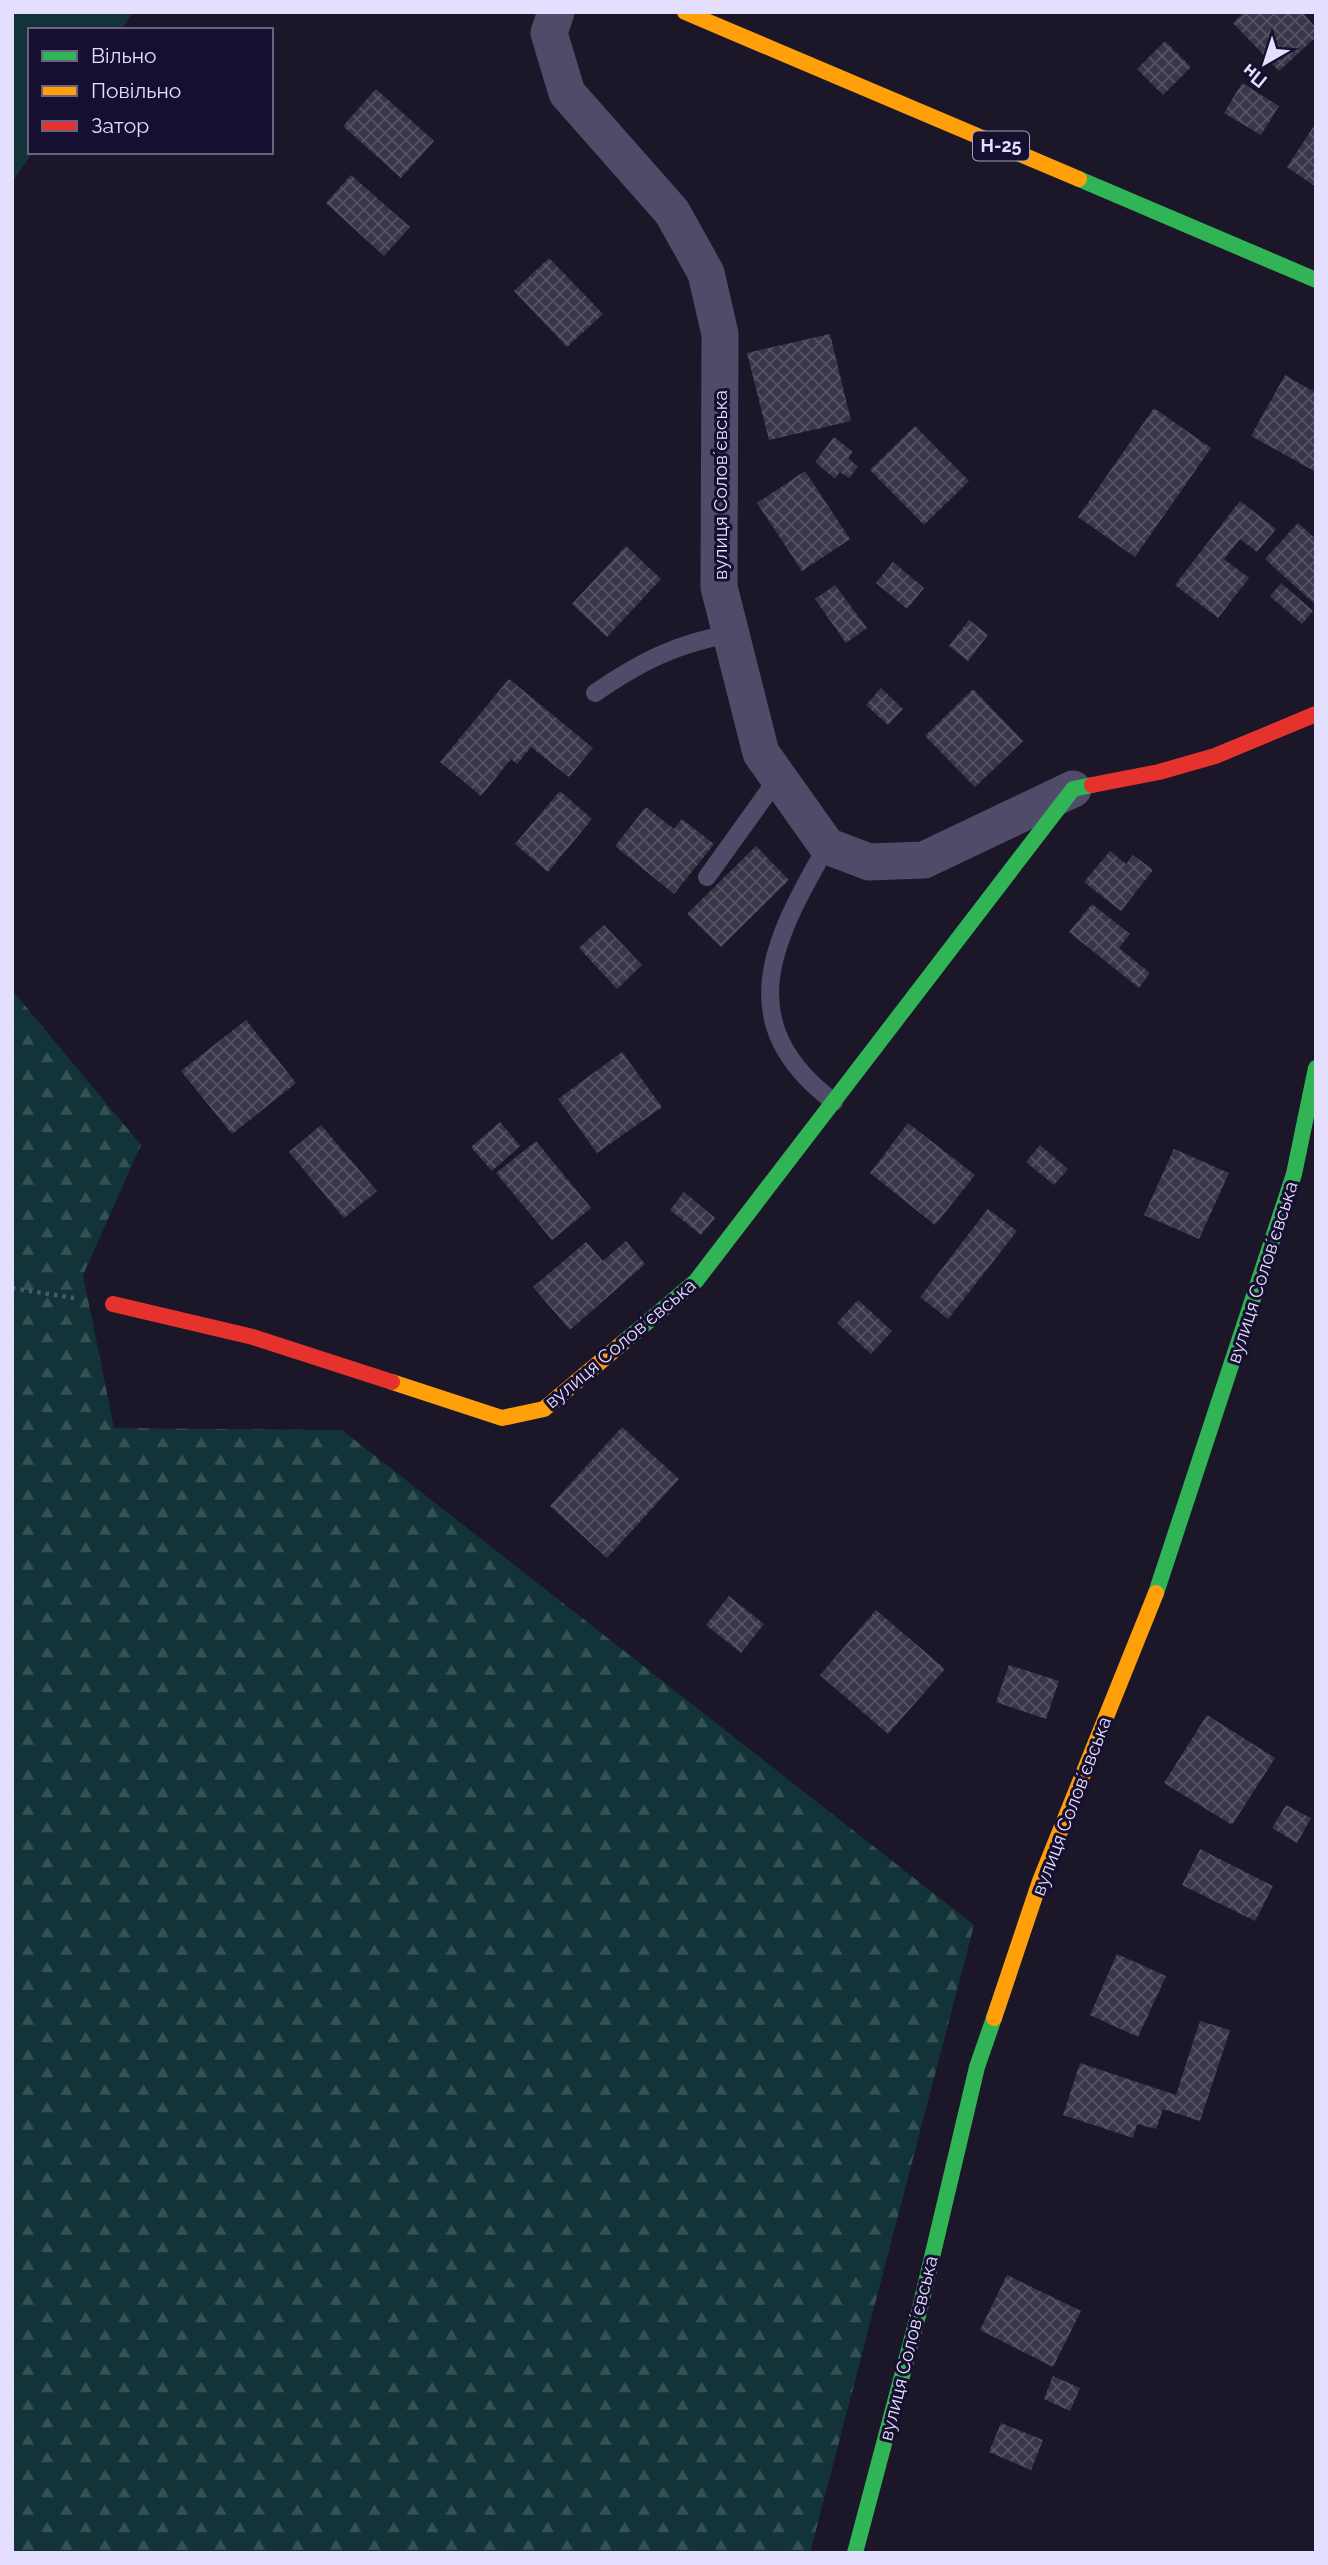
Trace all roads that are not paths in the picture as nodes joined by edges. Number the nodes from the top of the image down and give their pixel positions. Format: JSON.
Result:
{"nodes":[{"id":1,"x":556,"y":12,"type":"edge"},
{"id":2,"x":685,"y":12,"type":"edge"},
{"id":3,"x":1316,"y":280,"type":"edge"},
{"id":4,"x":731,"y":634,"type":"junction"},
{"id":5,"x":595,"y":693,"type":"dead end"},
{"id":6,"x":1316,"y":714,"type":"edge"},
{"id":7,"x":778,"y":778,"type":"junction"},
{"id":8,"x":1073,"y":789,"type":"junction"},
{"id":9,"x":827,"y":846,"type":"junction"},
{"id":10,"x":707,"y":877,"type":"dead end"},
{"id":11,"x":1316,"y":1068,"type":"edge"},
{"id":12,"x":834,"y":1102,"type":"junction"},
{"id":13,"x":113,"y":1304,"type":"road end"},
{"id":14,"x":855,"y":2553,"type":"edge"}],
"edges":[{"from":1,"to":4,"type":"street","name":"вулиця Соловʼєвська"},
{"from":2,"to":3,"type":"street","number":"Н-25"},
{"from":4,"to":5,"type":"lane"},
{"from":4,"to":7,"type":"street","name":"вулиця Соловʼєвська"},
{"from":6,"to":8,"type":"street"},
{"from":7,"to":9,"type":"street","name":"вулиця Соловʼєвська"},
{"from":7,"to":10,"type":"lane"},
{"from":8,"to":9,"type":"street"},
{"from":8,"to":12,"type":"street","name":"вулиця Соловʼєвська"},
{"from":9,"to":12,"type":"lane"},
{"from":11,"to":14,"type":"street","name":"вулиця Соловʼєвська"},
{"from":12,"to":13,"type":"street","name":"вулиця Соловʼєвська"}]}
